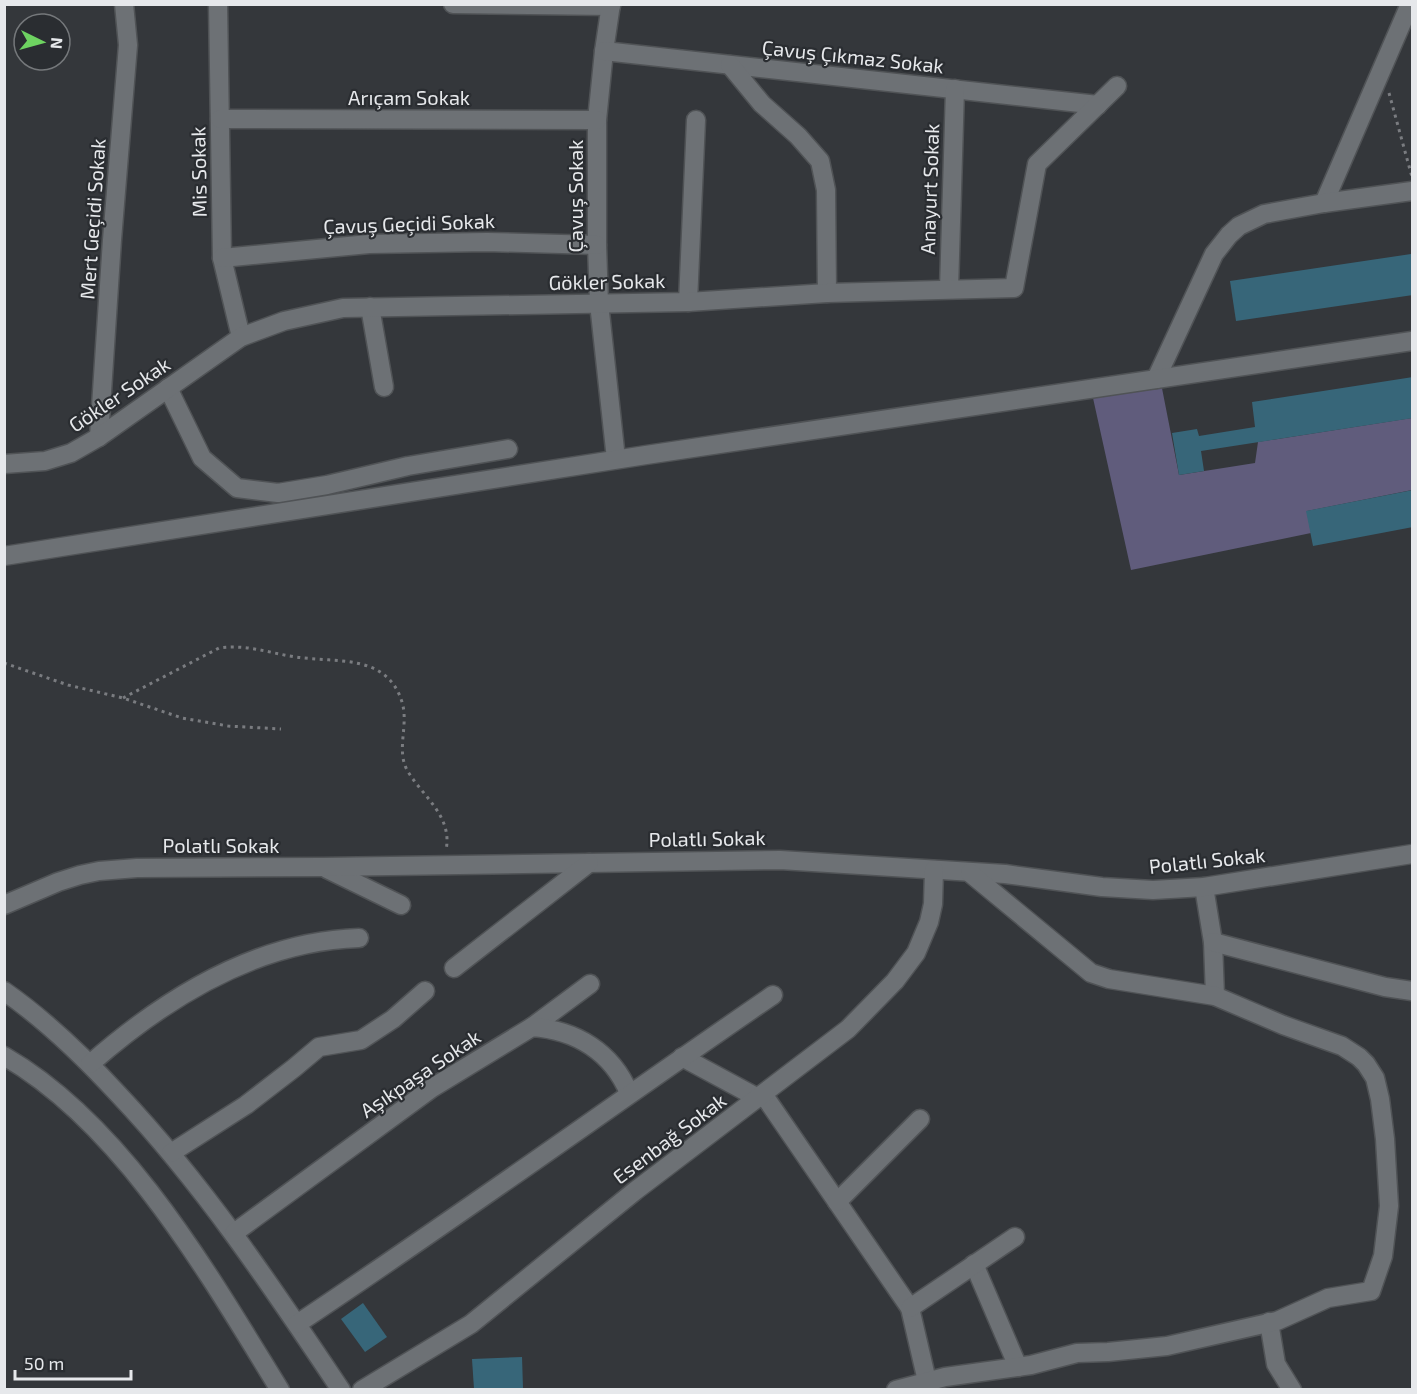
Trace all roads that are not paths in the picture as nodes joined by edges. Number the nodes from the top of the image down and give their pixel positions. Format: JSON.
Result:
{"nodes":[{"id":1,"x":124,"y":4,"type":"edge"},
{"id":2,"x":218,"y":4,"type":"edge"},
{"id":3,"x":453,"y":4,"type":"edge"},
{"id":4,"x":1410,"y":4,"type":"edge"},
{"id":5,"x":611,"y":5,"type":"edge"},
{"id":6,"x":604,"y":51,"type":"junction"},
{"id":7,"x":730,"y":65,"type":"junction"},
{"id":8,"x":1117,"y":86,"type":"dead end"},
{"id":9,"x":955,"y":89,"type":"junction"},
{"id":10,"x":1098,"y":105,"type":"junction"},
{"id":11,"x":220,"y":119,"type":"junction"},
{"id":12,"x":597,"y":120,"type":"junction"},
{"id":13,"x":696,"y":120,"type":"dead end"},
{"id":14,"x":1413,"y":191,"type":"edge"},
{"id":15,"x":1324,"y":203,"type":"junction"},
{"id":16,"x":597,"y":245,"type":"junction"},
{"id":17,"x":222,"y":258,"type":"junction"},
{"id":18,"x":949,"y":289,"type":"junction"},
{"id":19,"x":827,"y":293,"type":"junction"},
{"id":20,"x":688,"y":302,"type":"junction"},
{"id":21,"x":599,"y":303,"type":"junction"},
{"id":22,"x":370,"y":307,"type":"junction"},
{"id":23,"x":241,"y":337,"type":"junction"},
{"id":24,"x":1413,"y":341,"type":"edge"},
{"id":25,"x":1156,"y":379,"type":"junction"},
{"id":26,"x":384,"y":387,"type":"dead end"},
{"id":27,"x":168,"y":388,"type":"junction"},
{"id":28,"x":99,"y":437,"type":"junction"},
{"id":29,"x":508,"y":449,"type":"dead end"},
{"id":30,"x":616,"y":459,"type":"junction"},
{"id":31,"x":4,"y":464,"type":"edge"},
{"id":32,"x":4,"y":556,"type":"edge"},
{"id":33,"x":1413,"y":854,"type":"edge"},
{"id":34,"x":589,"y":863,"type":"junction"},
{"id":35,"x":323,"y":867,"type":"junction"},
{"id":36,"x":934,"y":870,"type":"junction"},
{"id":37,"x":970,"y":873,"type":"junction"},
{"id":38,"x":1204,"y":887,"type":"junction"},
{"id":39,"x":4,"y":905,"type":"edge"},
{"id":40,"x":401,"y":905,"type":"dead end"},
{"id":41,"x":359,"y":938,"type":"dead end"},
{"id":42,"x":1212,"y":942,"type":"junction"},
{"id":43,"x":454,"y":968,"type":"dead end"},
{"id":44,"x":590,"y":984,"type":"dead end"},
{"id":45,"x":4,"y":991,"type":"edge"},
{"id":46,"x":425,"y":991,"type":"dead end"},
{"id":47,"x":1413,"y":991,"type":"edge"},
{"id":48,"x":773,"y":994,"type":"dead end"},
{"id":49,"x":1215,"y":996,"type":"junction"},
{"id":50,"x":532,"y":1026,"type":"junction"},
{"id":51,"x":682,"y":1057,"type":"junction"},
{"id":52,"x":8,"y":1062,"type":"edge"},
{"id":53,"x":90,"y":1064,"type":"junction"},
{"id":54,"x":629,"y":1093,"type":"junction"},
{"id":55,"x":760,"y":1096,"type":"junction"},
{"id":56,"x":920,"y":1119,"type":"dead end"},
{"id":57,"x":171,"y":1153,"type":"junction"},
{"id":58,"x":837,"y":1202,"type":"junction"},
{"id":59,"x":234,"y":1233,"type":"junction"},
{"id":60,"x":1015,"y":1237,"type":"dead end"},
{"id":61,"x":974,"y":1264,"type":"junction"},
{"id":62,"x":910,"y":1308,"type":"junction"},
{"id":63,"x":1269,"y":1322,"type":"junction"},
{"id":64,"x":297,"y":1324,"type":"junction"},
{"id":65,"x":1018,"y":1367,"type":"junction"},
{"id":66,"x":926,"y":1385,"type":"edge"},
{"id":67,"x":280,"y":1389,"type":"edge"},
{"id":68,"x":341,"y":1389,"type":"edge"},
{"id":69,"x":362,"y":1389,"type":"edge"},
{"id":70,"x":896,"y":1389,"type":"edge"},
{"id":71,"x":1292,"y":1389,"type":"edge"}],
"edges":[{"from":1,"to":28,"type":"street","name":"Mert Geçidi Sokak"},
{"from":2,"to":11,"type":"street","name":"Mis Sokak"},
{"from":3,"to":5,"type":"street"},
{"from":4,"to":15,"type":"street"},
{"from":5,"to":6,"type":"street","name":"Çavuş Sokak"},
{"from":6,"to":7,"type":"street","name":"Çavuş Çıkmaz Sokak"},
{"from":6,"to":12,"type":"street","name":"Çavuş Sokak"},
{"from":7,"to":9,"type":"street","name":"Çavuş Çıkmaz Sokak"},
{"from":7,"to":19,"type":"street"},
{"from":8,"to":10,"type":"street","name":"Gökler Sokak"},
{"from":9,"to":10,"type":"street","name":"Çavuş Çıkmaz Sokak"},
{"from":9,"to":18,"type":"street","name":"Anayurt Sokak"},
{"from":10,"to":18,"type":"street","name":"Gökler Sokak"},
{"from":11,"to":12,"type":"street","name":"Arıçam Sokak"},
{"from":11,"to":17,"type":"street","name":"Mis Sokak"},
{"from":12,"to":16,"type":"street","name":"Çavuş Sokak"},
{"from":13,"to":20,"type":"street"},
{"from":14,"to":15,"type":"street"},
{"from":15,"to":25,"type":"street"},
{"from":16,"to":17,"type":"street","name":"Çavuş Geçidi Sokak"},
{"from":16,"to":21,"type":"street","name":"Çavuş Sokak"},
{"from":17,"to":23,"type":"street","name":"Mis Sokak"},
{"from":18,"to":19,"type":"street","name":"Gökler Sokak"},
{"from":19,"to":20,"type":"street","name":"Gökler Sokak"},
{"from":20,"to":21,"type":"street","name":"Gökler Sokak"},
{"from":21,"to":22,"type":"street","name":"Gökler Sokak"},
{"from":21,"to":30,"type":"street","name":"Çavuş Sokak"},
{"from":22,"to":23,"type":"street","name":"Gökler Sokak"},
{"from":22,"to":26,"type":"street"},
{"from":23,"to":27,"type":"street","name":"Gökler Sokak"},
{"from":24,"to":25,"type":"street"},
{"from":25,"to":30,"type":"street"},
{"from":27,"to":28,"type":"street","name":"Gökler Sokak"},
{"from":27,"to":29,"type":"street"},
{"from":28,"to":31,"type":"street","name":"Gökler Sokak"},
{"from":30,"to":32,"type":"street"},
{"from":33,"to":38,"type":"street","name":"Polatlı Sokak"},
{"from":34,"to":35,"type":"street","name":"Polatlı Sokak"},
{"from":34,"to":36,"type":"street","name":"Polatlı Sokak"},
{"from":34,"to":43,"type":"street"},
{"from":35,"to":39,"type":"street","name":"Polatlı Sokak"},
{"from":35,"to":40,"type":"street"},
{"from":36,"to":37,"type":"street","name":"Polatlı Sokak"},
{"from":36,"to":55,"type":"street","name":"Esenbağ Sokak"},
{"from":37,"to":38,"type":"street","name":"Polatlı Sokak"},
{"from":37,"to":49,"type":"street"},
{"from":38,"to":42,"type":"street"},
{"from":41,"to":53,"type":"street"},
{"from":42,"to":47,"type":"street"},
{"from":42,"to":49,"type":"street"},
{"from":44,"to":50,"type":"street","name":"Aşıkpaşa Sokak"},
{"from":45,"to":53,"type":"street"},
{"from":46,"to":57,"type":"street"},
{"from":48,"to":51,"type":"street"},
{"from":49,"to":63,"type":"street"},
{"from":50,"to":54,"type":"street"},
{"from":50,"to":59,"type":"street","name":"Aşıkpaşa Sokak"},
{"from":51,"to":54,"type":"street"},
{"from":51,"to":55,"type":"street"},
{"from":52,"to":67,"type":"street"},
{"from":53,"to":57,"type":"street"},
{"from":54,"to":64,"type":"street"},
{"from":55,"to":58,"type":"street"},
{"from":55,"to":69,"type":"street","name":"Esenbağ Sokak"},
{"from":56,"to":58,"type":"street"},
{"from":57,"to":59,"type":"street"},
{"from":58,"to":62,"type":"street"},
{"from":59,"to":64,"type":"street"},
{"from":60,"to":61,"type":"street"},
{"from":61,"to":62,"type":"street"},
{"from":61,"to":65,"type":"street"},
{"from":62,"to":66,"type":"street"},
{"from":63,"to":65,"type":"street"},
{"from":63,"to":71,"type":"street"},
{"from":64,"to":68,"type":"street"},
{"from":65,"to":66,"type":"street"},
{"from":66,"to":70,"type":"street"}]}
